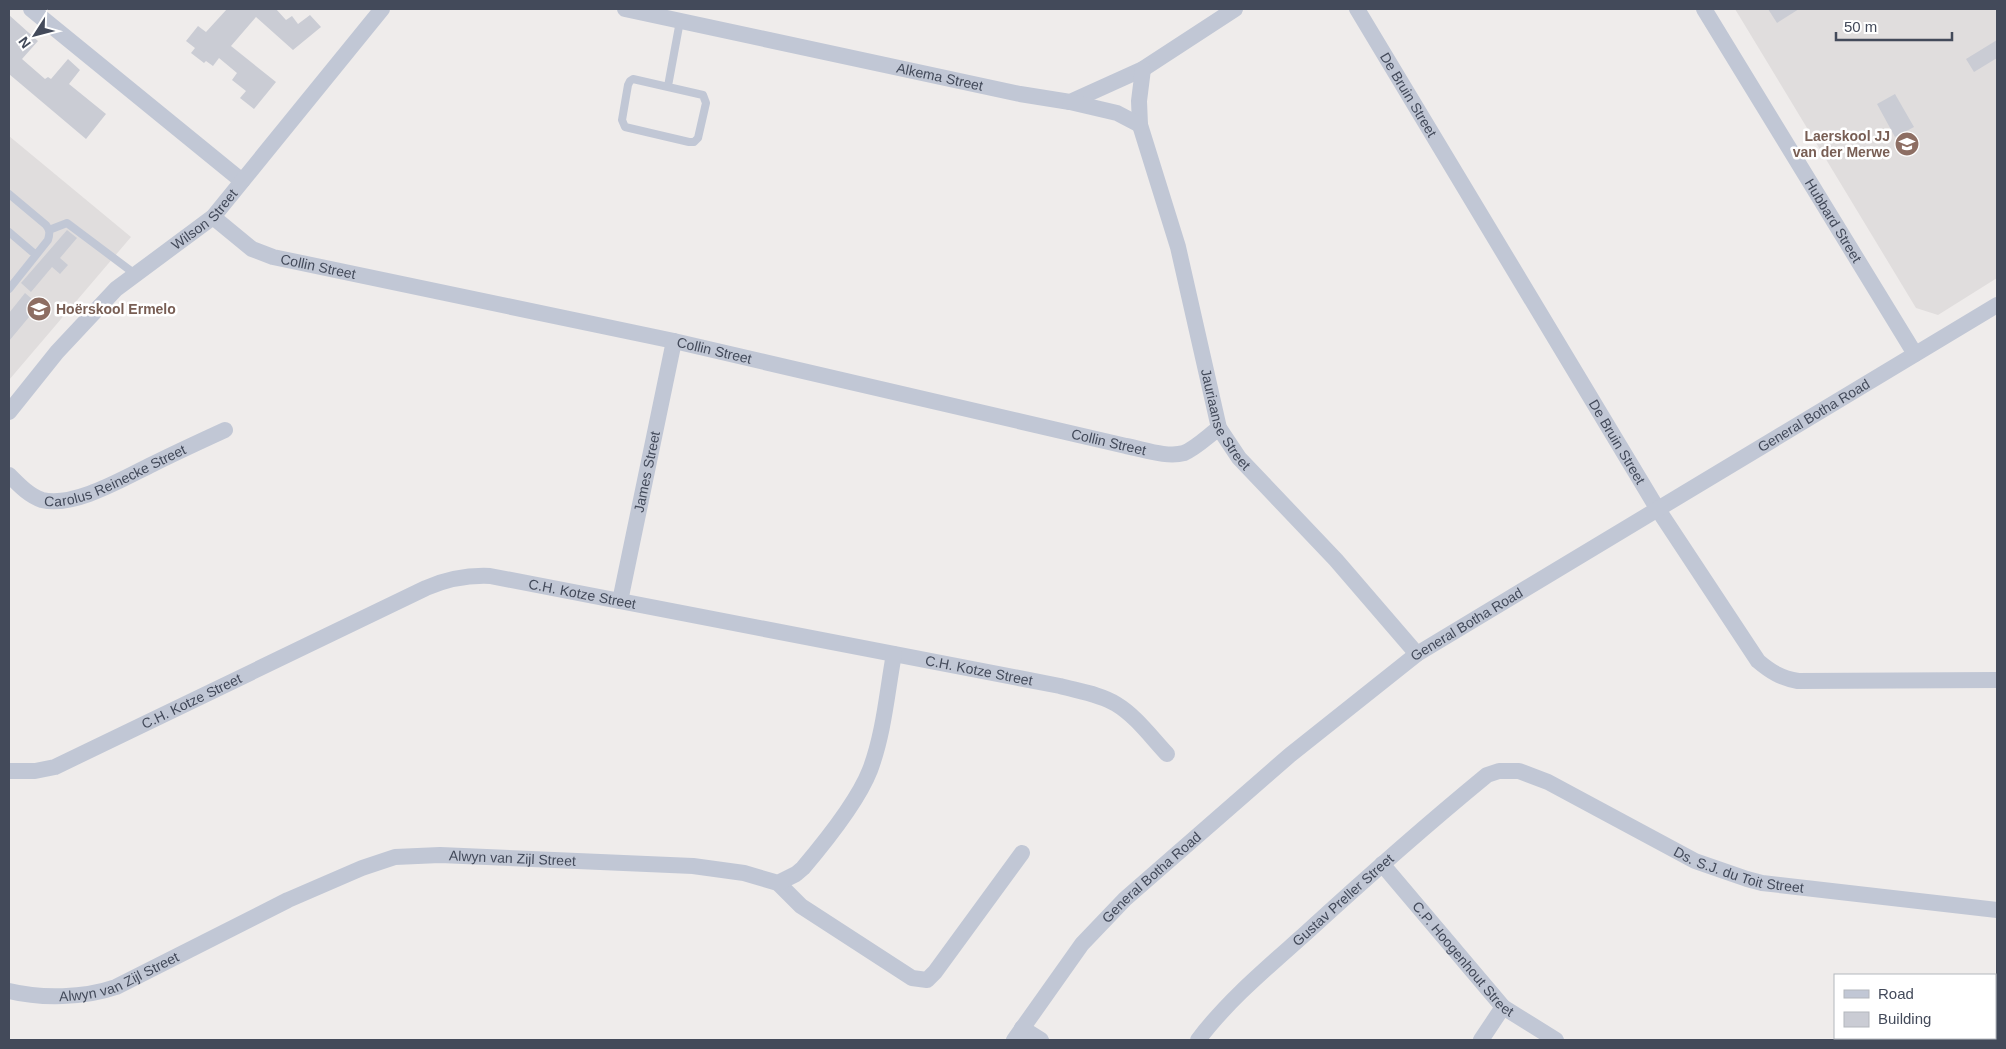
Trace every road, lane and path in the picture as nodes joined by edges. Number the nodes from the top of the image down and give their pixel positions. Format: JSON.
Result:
{"nodes":[{"id":1,"x":31,"y":9,"type":"edge"},
{"id":2,"x":382,"y":9,"type":"edge"},
{"id":3,"x":625,"y":9,"type":"edge"},
{"id":4,"x":1235,"y":9,"type":"edge"},
{"id":5,"x":1358,"y":9,"type":"edge"},
{"id":6,"x":1704,"y":9,"type":"edge"},
{"id":7,"x":680,"y":21,"type":"junction"},
{"id":8,"x":1143,"y":69,"type":"junction"},
{"id":9,"x":668,"y":86,"type":"junction"},
{"id":10,"x":1070,"y":102,"type":"junction"},
{"id":11,"x":1140,"y":125,"type":"junction"},
{"id":12,"x":242,"y":181,"type":"junction"},
{"id":13,"x":9,"y":194,"type":"edge"},
{"id":14,"x":213,"y":217,"type":"junction"},
{"id":15,"x":49,"y":230,"type":"junction"},
{"id":16,"x":9,"y":232,"type":"edge"},
{"id":17,"x":36,"y":255,"type":"junction"},
{"id":18,"x":135,"y":274,"type":"junction"},
{"id":19,"x":9,"y":289,"type":"edge"},
{"id":20,"x":1997,"y":304,"type":"edge"},
{"id":21,"x":674,"y":341,"type":"junction"},
{"id":22,"x":1915,"y":354,"type":"junction"},
{"id":23,"x":9,"y":412,"type":"edge"},
{"id":24,"x":1219,"y":428,"type":"junction"},
{"id":25,"x":225,"y":430,"type":"dead end"},
{"id":26,"x":9,"y":475,"type":"edge"},
{"id":27,"x":1657,"y":508,"type":"junction"},
{"id":28,"x":620,"y":600,"type":"junction"},
{"id":29,"x":894,"y":654,"type":"junction"},
{"id":30,"x":1417,"y":654,"type":"junction"},
{"id":31,"x":1997,"y":680,"type":"edge"},
{"id":32,"x":1167,"y":754,"type":"dead end"},
{"id":33,"x":9,"y":771,"type":"edge"},
{"id":34,"x":1499,"y":771,"type":"joint"},
{"id":35,"x":1022,"y":854,"type":"dead end"},
{"id":36,"x":1382,"y":864,"type":"junction"},
{"id":37,"x":778,"y":882,"type":"junction"},
{"id":38,"x":1997,"y":910,"type":"edge"},
{"id":39,"x":9,"y":991,"type":"edge"},
{"id":40,"x":1503,"y":1007,"type":"junction"},
{"id":41,"x":1018,"y":1034,"type":"edge"},
{"id":42,"x":1041,"y":1040,"type":"edge"},
{"id":43,"x":1198,"y":1040,"type":"edge"},
{"id":44,"x":1480,"y":1040,"type":"edge"},
{"id":45,"x":1556,"y":1040,"type":"edge"}],
"edges":[{"from":1,"to":12,"type":"street"},
{"from":2,"to":12,"type":"street","name":"Wilson Street"},
{"from":3,"to":7,"type":"street","name":"Alkema Street"},
{"from":4,"to":8,"type":"street"},
{"from":5,"to":27,"type":"street","name":"De Bruin Street"},
{"from":6,"to":22,"type":"street","name":"Hubbard Street"},
{"from":7,"to":9,"type":"lane"},
{"from":7,"to":10,"type":"street","name":"Alkema Street"},
{"from":8,"to":10,"type":"street"},
{"from":8,"to":11,"type":"street","name":"Jauriaanse Street"},
{"from":9,"to":9,"type":"lane"},
{"from":10,"to":11,"type":"street"},
{"from":11,"to":24,"type":"street","name":"Jauriaanse Street"},
{"from":12,"to":14,"type":"street","name":"Wilson Street"},
{"from":13,"to":15,"type":"lane"},
{"from":14,"to":18,"type":"street","name":"Wilson Street"},
{"from":14,"to":21,"type":"street","name":"Collin Street"},
{"from":15,"to":17,"type":"lane"},
{"from":15,"to":18,"type":"lane"},
{"from":16,"to":17,"type":"lane"},
{"from":17,"to":19,"type":"lane"},
{"from":18,"to":23,"type":"street","name":"Wilson Street"},
{"from":20,"to":22,"type":"street","name":"General Botha Road"},
{"from":21,"to":24,"type":"street","name":"Collin Street"},
{"from":21,"to":28,"type":"street","name":"James Street"},
{"from":22,"to":27,"type":"street","name":"General Botha Road"},
{"from":24,"to":30,"type":"street","name":"Jauriaanse Street"},
{"from":25,"to":26,"type":"street","name":"Carolus Reinecke Street"},
{"from":27,"to":30,"type":"street","name":"General Botha Road"},
{"from":27,"to":31,"type":"street","name":"De Bruin Street"},
{"from":28,"to":29,"type":"street","name":"C.H. Kotze Street"},
{"from":28,"to":33,"type":"street","name":"C.H. Kotze Street"},
{"from":29,"to":32,"type":"street","name":"C.H. Kotze Street"},
{"from":29,"to":37,"type":"street"},
{"from":30,"to":41,"type":"street","name":"General Botha Road"},
{"from":34,"to":36,"type":"street","name":"Gustav Preller Street"},
{"from":34,"to":38,"type":"street","name":"Ds. S.J. du Toit Street"},
{"from":35,"to":37,"type":"street"},
{"from":36,"to":40,"type":"street","name":"C.P. Hoogenhout Street"},
{"from":36,"to":43,"type":"street","name":"Gustav Preller Street"},
{"from":37,"to":39,"type":"street","name":"Alwyn van Zijl Street"},
{"from":40,"to":44,"type":"street"},
{"from":40,"to":45,"type":"street","name":"C.P. Hoogenhout Street"},
{"from":41,"to":42,"type":"street"}]}
